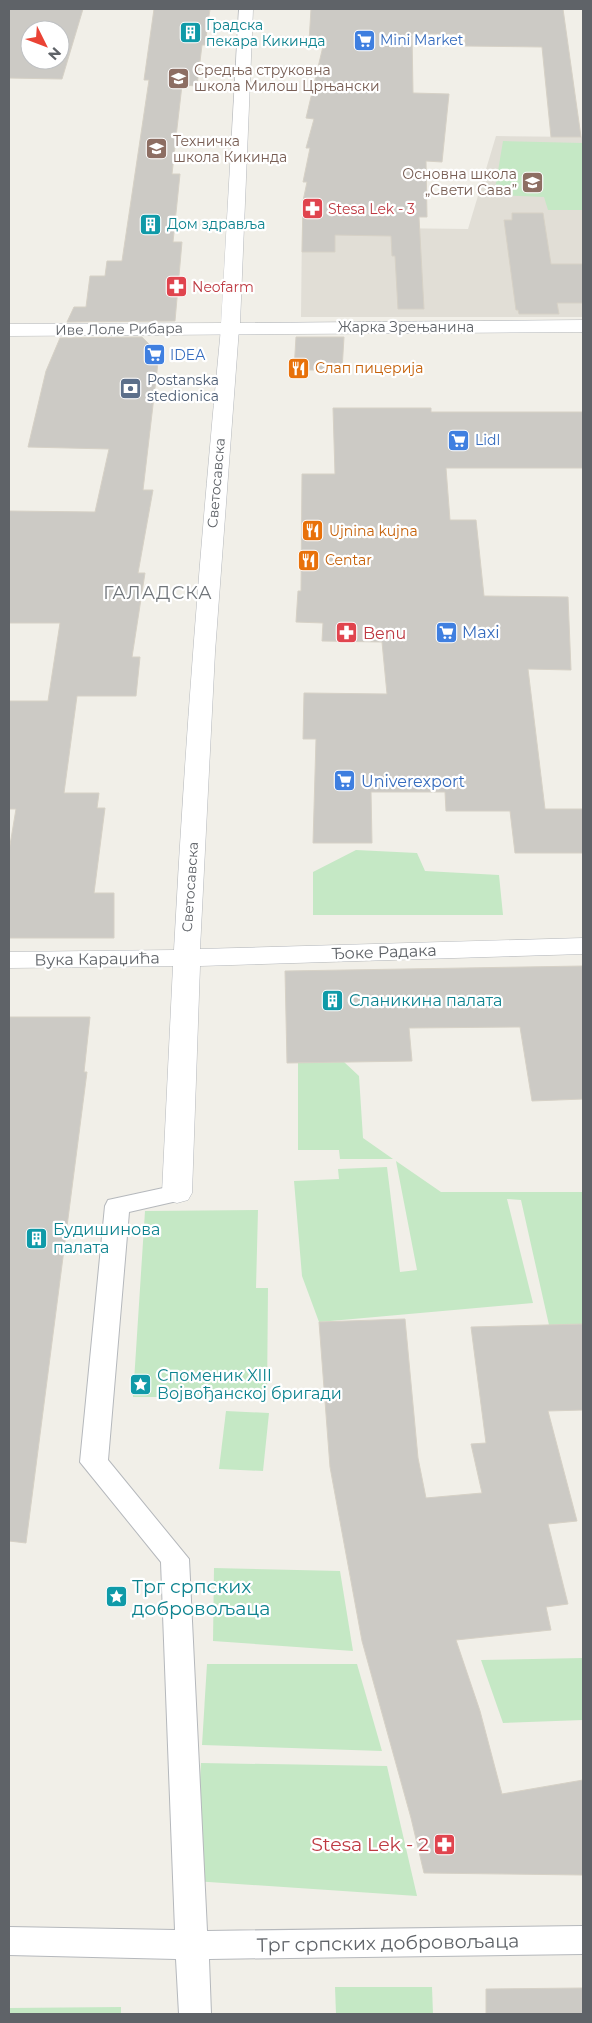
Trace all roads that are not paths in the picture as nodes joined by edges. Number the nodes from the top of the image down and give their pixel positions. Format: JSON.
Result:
{"nodes":[{"id":1,"x":246,"y":9,"type":"edge"},
{"id":2,"x":583,"y":326,"type":"edge"},
{"id":3,"x":230,"y":328,"type":"junction"},
{"id":4,"x":9,"y":330,"type":"edge"},
{"id":5,"x":583,"y":946,"type":"edge"},
{"id":6,"x":185,"y":958,"type":"junction"},
{"id":7,"x":9,"y":960,"type":"edge"},
{"id":8,"x":177,"y":1193,"type":"joint"},
{"id":9,"x":583,"y":1940,"type":"edge"},
{"id":10,"x":9,"y":1941,"type":"edge"},
{"id":11,"x":192,"y":1945,"type":"junction"},
{"id":12,"x":195,"y":2014,"type":"edge"}],
"edges":[{"from":1,"to":3,"type":"street","name":"Светосавска"},
{"from":2,"to":3,"type":"street","name":"Жарка Зрењанина"},
{"from":3,"to":4,"type":"street","name":"Иве Лоле Рибара"},
{"from":3,"to":6,"type":"street","name":"Светосавска"},
{"from":5,"to":6,"type":"street","name":"Ђоке Радака"},
{"from":6,"to":7,"type":"street","name":"Вука Караџића"},
{"from":6,"to":8,"type":"street"},
{"from":8,"to":11,"type":"street"},
{"from":9,"to":11,"type":"street","name":"Трг српских добровољаца"},
{"from":10,"to":11,"type":"street","name":"Трг српских добровољаца"},
{"from":11,"to":12,"type":"street"}]}
